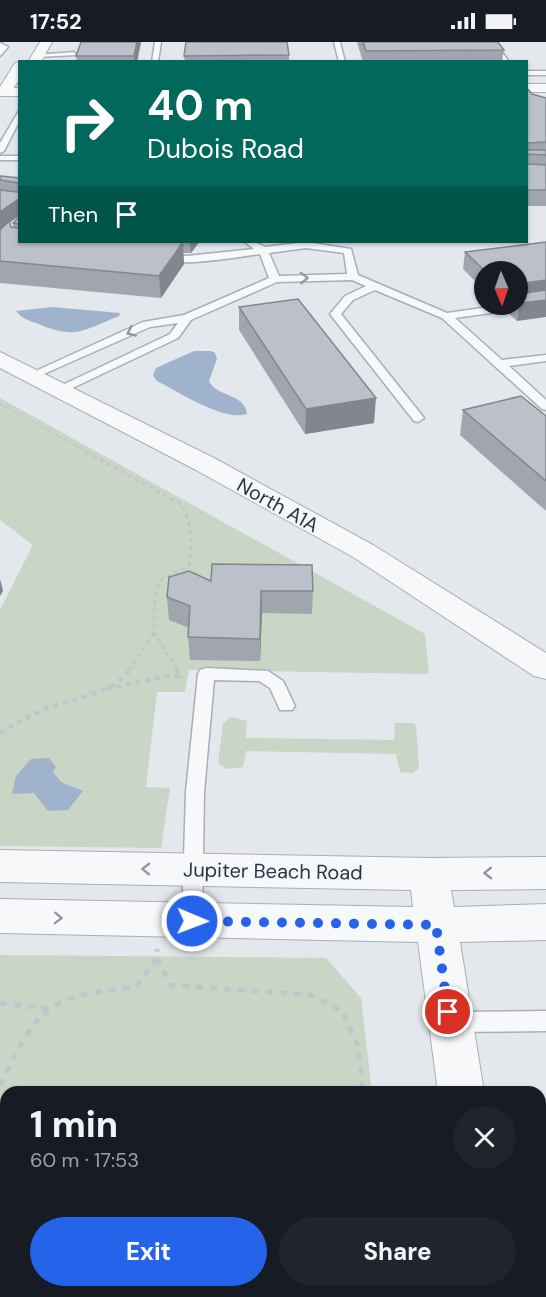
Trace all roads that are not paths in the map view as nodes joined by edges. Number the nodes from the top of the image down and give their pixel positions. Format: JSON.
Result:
{"nodes":[{"id":1,"x":31,"y":42,"type":"edge"},
{"id":2,"x":46,"y":42,"type":"edge"},
{"id":3,"x":158,"y":42,"type":"edge"},
{"id":4,"x":338,"y":42,"type":"edge"},
{"id":5,"x":492,"y":42,"type":"edge"},
{"id":6,"x":0,"y":45,"type":"edge"},
{"id":7,"x":0,"y":54,"type":"edge"},
{"id":8,"x":74,"y":54,"type":"edge"},
{"id":9,"x":36,"y":58,"type":"edge"},
{"id":10,"x":23,"y":60,"type":"edge"},
{"id":11,"x":155,"y":60,"type":"edge"},
{"id":12,"x":342,"y":60,"type":"edge"},
{"id":13,"x":505,"y":60,"type":"edge"},
{"id":14,"x":18,"y":69,"type":"edge"},
{"id":15,"x":528,"y":73,"type":"edge"},
{"id":16,"x":546,"y":73,"type":"edge"},
{"id":17,"x":528,"y":88,"type":"edge"},
{"id":18,"x":546,"y":88,"type":"edge"},
{"id":19,"x":18,"y":91,"type":"edge"},
{"id":20,"x":2,"y":92,"type":"edge"},
{"id":21,"x":18,"y":115,"type":"edge"},
{"id":22,"x":0,"y":151,"type":"edge"},
{"id":23,"x":0,"y":158,"type":"edge"},
{"id":24,"x":18,"y":158,"type":"edge"},
{"id":25,"x":251,"y":243,"type":"edge"},
{"id":26,"x":264,"y":251,"type":"junction"},
{"id":27,"x":153,"y":256,"type":"edge"},
{"id":28,"x":353,"y":277,"type":"junction"},
{"id":29,"x":276,"y":279,"type":"junction"},
{"id":30,"x":375,"y":286,"type":"junction"},
{"id":31,"x":546,"y":302,"type":"edge"},
{"id":32,"x":446,"y":316,"type":"junction"},
{"id":33,"x":187,"y":318,"type":"junction"},
{"id":34,"x":546,"y":358,"type":"edge"},
{"id":35,"x":0,"y":359,"type":"edge"},
{"id":36,"x":498,"y":363,"type":"junction"},
{"id":37,"x":33,"y":375,"type":"junction"},
{"id":38,"x":60,"y":389,"type":"junction"},
{"id":39,"x":546,"y":406,"type":"edge"},
{"id":40,"x":418,"y":418,"type":"dead end"},
{"id":41,"x":539,"y":658,"type":"edge"},
{"id":42,"x":286,"y":706,"type":"dead end"},
{"id":43,"x":0,"y":866,"type":"edge"},
{"id":44,"x":193,"y":870,"type":"junction"},
{"id":45,"x":546,"y":873,"type":"edge"},
{"id":46,"x":429,"y":874,"type":"junction"},
{"id":47,"x":0,"y":916,"type":"edge"},
{"id":48,"x":192,"y":921,"type":"junction"},
{"id":49,"x":546,"y":922,"type":"edge"},
{"id":50,"x":436,"y":925,"type":"junction"},
{"id":51,"x":546,"y":1021,"type":"edge"},
{"id":52,"x":450,"y":1022,"type":"junction"},
{"id":53,"x":460,"y":1086,"type":"edge"}],
"edges":[{"from":1,"to":10,"type":"street"},
{"from":2,"to":9,"type":"street"},
{"from":3,"to":11,"type":"lane"},
{"from":4,"to":12,"type":"lane"},
{"from":5,"to":13,"type":"lane"},
{"from":6,"to":7,"type":"lane"},
{"from":8,"to":9,"type":"lane"},
{"from":14,"to":20,"type":"street"},
{"from":15,"to":16,"type":"lane"},
{"from":17,"to":18,"type":"street"},
{"from":19,"to":20,"type":"street"},
{"from":21,"to":22,"type":"lane"},
{"from":23,"to":24,"type":"lane"},
{"from":25,"to":26,"type":"lane"},
{"from":26,"to":27,"type":"lane"},
{"from":26,"to":28,"type":"lane"},
{"from":26,"to":29,"type":"lane"},
{"from":29,"to":28,"type":"lane","one_way":true},
{"from":28,"to":30,"type":"lane"},
{"from":29,"to":33,"type":"lane"},
{"from":30,"to":32,"type":"lane"},
{"from":30,"to":40,"type":"lane"},
{"from":31,"to":32,"type":"lane"},
{"from":32,"to":36,"type":"lane"},
{"from":33,"to":37,"type":"lane","one_way":true},
{"from":33,"to":38,"type":"lane"},
{"from":34,"to":36,"type":"lane"},
{"from":35,"to":37,"type":"street","name":"North A1A"},
{"from":36,"to":39,"type":"lane"},
{"from":37,"to":38,"type":"street","name":"North A1A"},
{"from":38,"to":41,"type":"street","name":"North A1A"},
{"from":42,"to":44,"type":"lane"},
{"from":44,"to":43,"type":"street","name":"Jupiter Beach Road","one_way":true},
{"from":44,"to":46,"type":"street","name":"Jupiter Beach Road"},
{"from":44,"to":48,"type":"lane"},
{"from":45,"to":46,"type":"street","name":"Jupiter Beach Road","one_way":true},
{"from":46,"to":50,"type":"street"},
{"from":47,"to":48,"type":"street","one_way":true},
{"from":48,"to":50,"type":"street"},
{"from":49,"to":50,"type":"street"},
{"from":50,"to":52,"type":"street"},
{"from":51,"to":52,"type":"lane"},
{"from":52,"to":53,"type":"street"}]}
